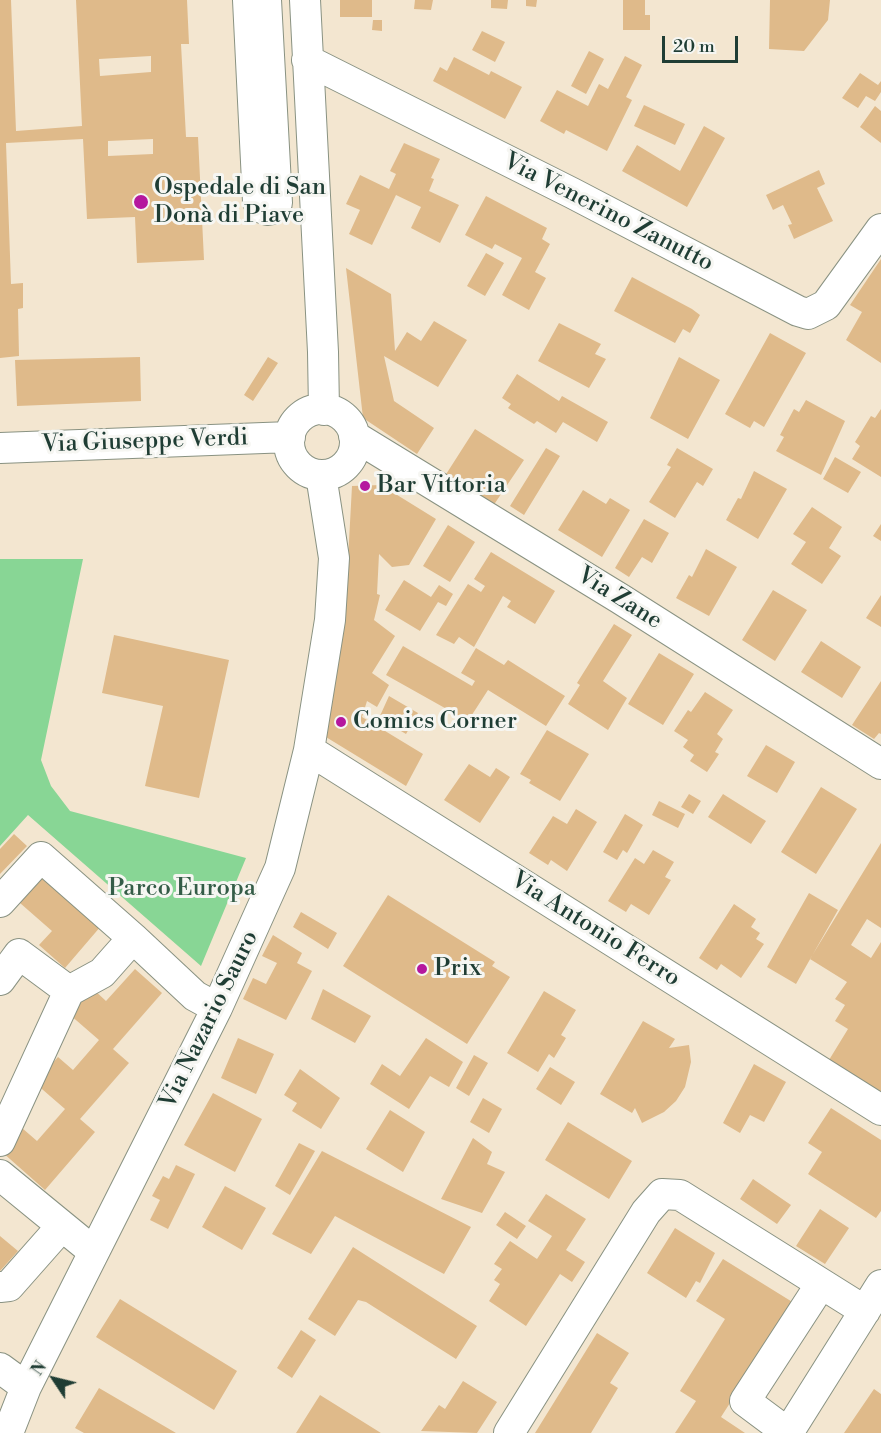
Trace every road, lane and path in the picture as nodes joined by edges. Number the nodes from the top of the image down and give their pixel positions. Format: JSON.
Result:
{"nodes":[{"id":1,"x":248,"y":0,"type":"edge"},
{"id":2,"x":266,"y":0,"type":"edge"},
{"id":3,"x":305,"y":0,"type":"edge"},
{"id":4,"x":307,"y":60,"type":"junction"},
{"id":5,"x":881,"y":229,"type":"edge"},
{"id":6,"x":324,"y":410,"type":"junction"},
{"id":7,"x":354,"y":436,"type":"junction"},
{"id":8,"x":290,"y":437,"type":"junction"},
{"id":9,"x":0,"y":448,"type":"edge"},
{"id":10,"x":321,"y":475,"type":"junction"},
{"id":11,"x":309,"y":750,"type":"junction"},
{"id":12,"x":881,"y":764,"type":"edge"},
{"id":13,"x":0,"y":902,"type":"edge"},
{"id":14,"x":134,"y":938,"type":"junction"},
{"id":15,"x":10,"y":947,"type":"edge"},
{"id":16,"x":0,"y":980,"type":"edge"},
{"id":17,"x":69,"y":991,"type":"junction"},
{"id":18,"x":217,"y":1008,"type":"junction"},
{"id":19,"x":881,"y":1110,"type":"edge"},
{"id":20,"x":0,"y":1141,"type":"edge"},
{"id":21,"x":0,"y":1175,"type":"edge"},
{"id":22,"x":62,"y":1226,"type":"junction"},
{"id":23,"x":94,"y":1252,"type":"junction"},
{"id":24,"x":821,"y":1284,"type":"junction"},
{"id":25,"x":881,"y":1285,"type":"edge"},
{"id":26,"x":0,"y":1287,"type":"edge"},
{"id":27,"x":865,"y":1311,"type":"junction"},
{"id":28,"x":0,"y":1368,"type":"edge"},
{"id":29,"x":26,"y":1387,"type":"junction"},
{"id":30,"x":8,"y":1433,"type":"edge"},
{"id":31,"x":509,"y":1433,"type":"edge"},
{"id":32,"x":788,"y":1433,"type":"edge"}],
"edges":[{"from":1,"to":2,"type":"street"},
{"from":3,"to":4,"type":"street"},
{"from":4,"to":5,"type":"street","name":"Via Venerino Zanutto"},
{"from":4,"to":6,"type":"street"},
{"from":6,"to":7,"type":"street"},
{"from":6,"to":8,"type":"street"},
{"from":7,"to":10,"type":"street"},
{"from":7,"to":12,"type":"street","name":"Via Zane"},
{"from":8,"to":9,"type":"street","name":"Via Giuseppe Verdi"},
{"from":8,"to":10,"type":"street"},
{"from":10,"to":11,"type":"street","name":"Via Nazario Sauro"},
{"from":11,"to":18,"type":"street","name":"Via Nazario Sauro"},
{"from":11,"to":19,"type":"street","name":"Via Antonio Ferro"},
{"from":13,"to":14,"type":"street"},
{"from":14,"to":17,"type":"street"},
{"from":14,"to":18,"type":"street"},
{"from":15,"to":16,"type":"street"},
{"from":15,"to":17,"type":"street"},
{"from":17,"to":20,"type":"street"},
{"from":18,"to":23,"type":"street","name":"Via Nazario Sauro"},
{"from":21,"to":22,"type":"street"},
{"from":22,"to":23,"type":"street"},
{"from":22,"to":26,"type":"street"},
{"from":23,"to":29,"type":"street","name":"Via Nazario Sauro"},
{"from":24,"to":27,"type":"street"},
{"from":24,"to":31,"type":"street"},
{"from":24,"to":32,"type":"street"},
{"from":25,"to":27,"type":"street"},
{"from":27,"to":32,"type":"street"},
{"from":28,"to":29,"type":"street"},
{"from":29,"to":30,"type":"street","name":"Via Nazario Sauro"}]}
